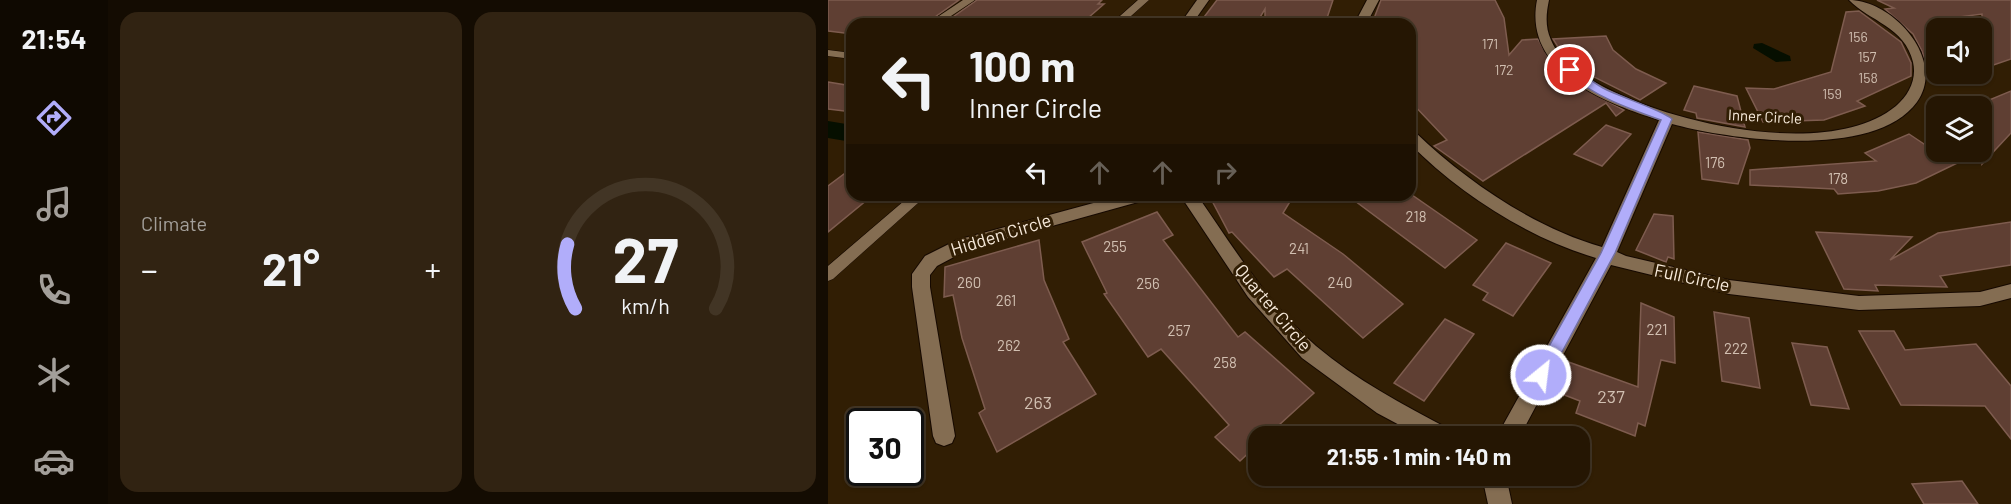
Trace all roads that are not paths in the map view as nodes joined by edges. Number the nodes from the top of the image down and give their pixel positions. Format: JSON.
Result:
{"nodes":[{"id":1,"x":970,"y":0,"type":"edge"},
{"id":2,"x":1144,"y":0,"type":"edge"},
{"id":3,"x":1203,"y":0,"type":"edge"},
{"id":4,"x":1373,"y":0,"type":"edge"},
{"id":5,"x":1543,"y":0,"type":"edge"},
{"id":6,"x":1855,"y":0,"type":"edge"},
{"id":7,"x":942,"y":18,"type":"edge"},
{"id":8,"x":1123,"y":18,"type":"edge"},
{"id":9,"x":1190,"y":18,"type":"edge"},
{"id":10,"x":1364,"y":18,"type":"edge"},
{"id":11,"x":828,"y":54,"type":"edge"},
{"id":12,"x":846,"y":56,"type":"edge"},
{"id":13,"x":1667,"y":119,"type":"junction"},
{"id":14,"x":1416,"y":142,"type":"edge"},
{"id":15,"x":913,"y":201,"type":"edge"},
{"id":16,"x":1121,"y":201,"type":"edge"},
{"id":17,"x":1192,"y":201,"type":"edge"},
{"id":18,"x":1608,"y":253,"type":"junction"},
{"id":19,"x":828,"y":275,"type":"edge"},
{"id":20,"x":2011,"y":291,"type":"edge"},
{"id":21,"x":1423,"y":426,"type":"edge"},
{"id":22,"x":1513,"y":426,"type":"edge"},
{"id":23,"x":944,"y":436,"type":"dead end"},
{"id":24,"x":1496,"y":486,"type":"edge"},
{"id":25,"x":1500,"y":504,"type":"edge"}],
"edges":[{"from":1,"to":7,"type":"lane"},
{"from":2,"to":8,"type":"lane"},
{"from":3,"to":9,"type":"street"},
{"from":4,"to":10,"type":"street"},
{"from":5,"to":13,"type":"street","name":"Inner Circle"},
{"from":6,"to":13,"type":"street","name":"Inner Circle"},
{"from":11,"to":12,"type":"lane"},
{"from":13,"to":18,"type":"street"},
{"from":14,"to":18,"type":"street","name":"Full Circle"},
{"from":15,"to":19,"type":"lane"},
{"from":16,"to":23,"type":"street","name":"Hidden Circle"},
{"from":17,"to":21,"type":"street","name":"Quarter Circle"},
{"from":18,"to":20,"type":"street","name":"Full Circle"},
{"from":18,"to":22,"type":"street"},
{"from":24,"to":25,"type":"street"}]}
